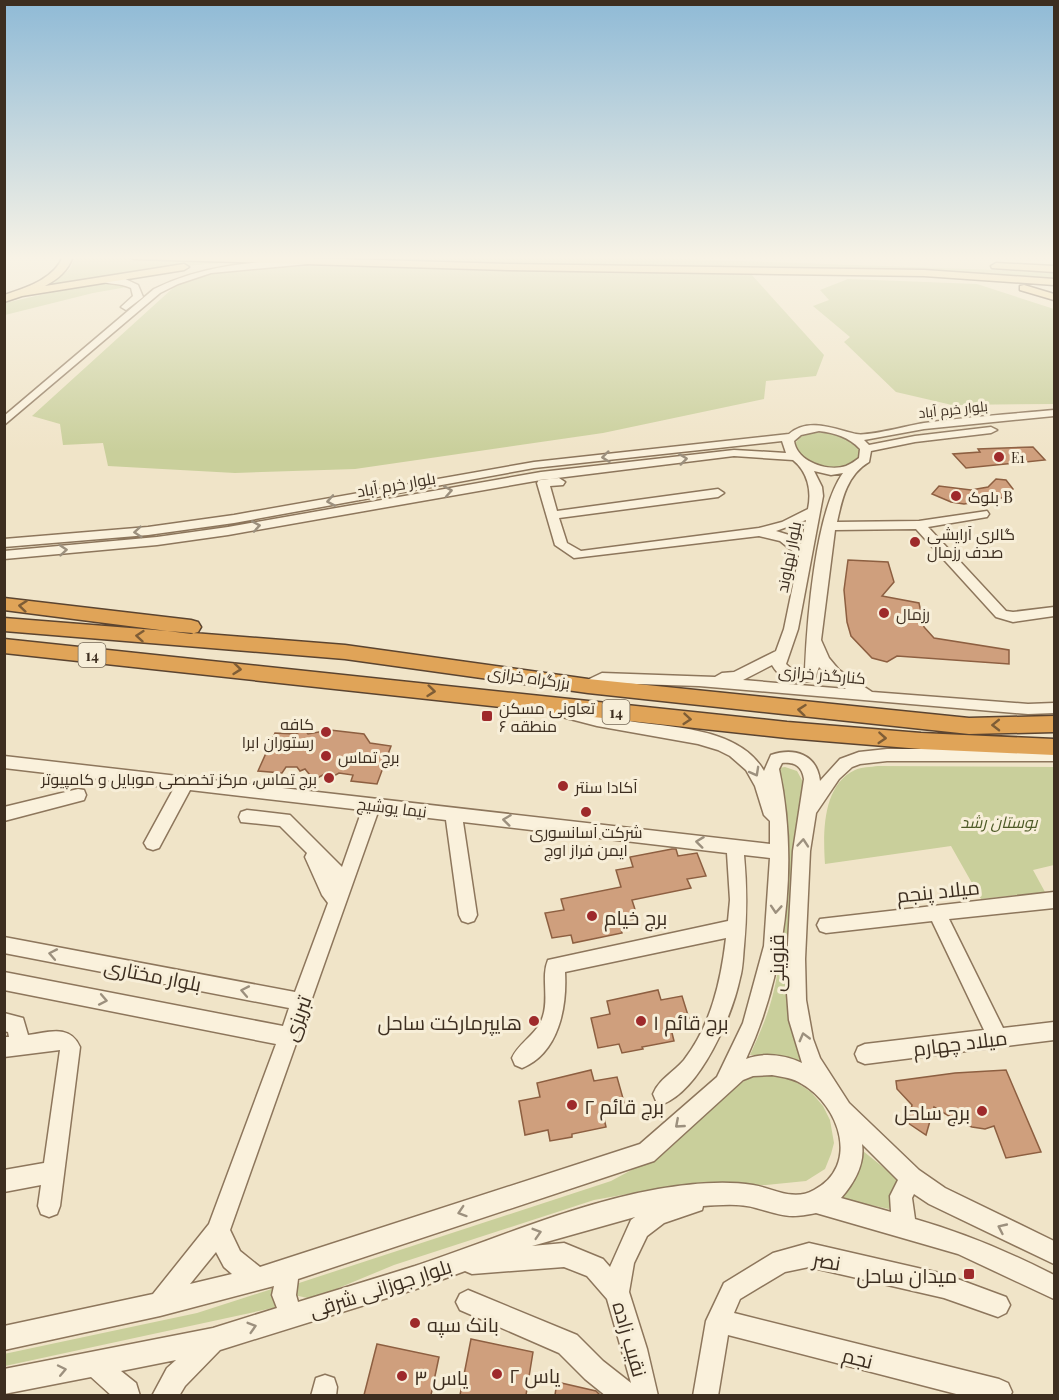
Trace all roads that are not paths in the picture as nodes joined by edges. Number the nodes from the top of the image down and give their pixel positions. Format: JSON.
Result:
{"nodes":[{"id":1,"x":109,"y":321,"type":"edge"},
{"id":2,"x":122,"y":321,"type":"edge"},
{"id":3,"x":4,"y":410,"type":"edge"},
{"id":4,"x":1054,"y":413,"type":"edge"},
{"id":5,"x":4,"y":422,"type":"edge"},
{"id":6,"x":1052,"y":424,"type":"edge"},
{"id":7,"x":789,"y":438,"type":"junction"},
{"id":8,"x":856,"y":438,"type":"junction"},
{"id":9,"x":866,"y":449,"type":"junction"},
{"id":10,"x":793,"y":457,"type":"junction"},
{"id":11,"x":805,"y":465,"type":"junction"},
{"id":12,"x":853,"y":468,"type":"junction"},
{"id":13,"x":667,"y":470,"type":"dead end"},
{"id":14,"x":612,"y":472,"type":"junction"},
{"id":15,"x":542,"y":480,"type":"junction"},
{"id":16,"x":718,"y":493,"type":"dead end"},
{"id":17,"x":814,"y":511,"type":"junction"},
{"id":18,"x":552,"y":514,"type":"junction"},
{"id":19,"x":983,"y":514,"type":"dead end"},
{"id":20,"x":918,"y":525,"type":"junction"},
{"id":21,"x":830,"y":526,"type":"junction"},
{"id":22,"x":759,"y":532,"type":"junction"},
{"id":23,"x":4,"y":543,"type":"edge"},
{"id":24,"x":804,"y":554,"type":"junction"},
{"id":25,"x":4,"y":555,"type":"edge"},
{"id":26,"x":4,"y":604,"type":"edge"},
{"id":27,"x":1054,"y":612,"type":"edge"},
{"id":28,"x":4,"y":624,"type":"edge"},
{"id":29,"x":813,"y":631,"type":"junction"},
{"id":30,"x":4,"y":646,"type":"edge"},
{"id":31,"x":345,"y":652,"type":"junction"},
{"id":32,"x":780,"y":656,"type":"junction"},
{"id":33,"x":4,"y":658,"type":"edge"},
{"id":34,"x":179,"y":663,"type":"junction"},
{"id":35,"x":699,"y":681,"type":"junction"},
{"id":36,"x":588,"y":686,"type":"junction"},
{"id":37,"x":871,"y":697,"type":"junction"},
{"id":38,"x":523,"y":701,"type":"junction"},
{"id":39,"x":1054,"y":708,"type":"edge"},
{"id":40,"x":1054,"y":724,"type":"edge"},
{"id":41,"x":1054,"y":747,"type":"edge"},
{"id":42,"x":1054,"y":755,"type":"edge"},
{"id":43,"x":5,"y":762,"type":"edge"},
{"id":44,"x":185,"y":783,"type":"junction"},
{"id":45,"x":78,"y":795,"type":"dead end"},
{"id":46,"x":373,"y":804,"type":"junction"},
{"id":47,"x":808,"y":811,"type":"junction"},
{"id":48,"x":4,"y":814,"type":"edge"},
{"id":49,"x":453,"y":814,"type":"junction"},
{"id":50,"x":247,"y":817,"type":"dead end"},
{"id":51,"x":777,"y":829,"type":"junction"},
{"id":52,"x":153,"y":843,"type":"dead end"},
{"id":53,"x":308,"y":843,"type":"junction"},
{"id":54,"x":735,"y":846,"type":"junction"},
{"id":55,"x":779,"y":852,"type":"junction"},
{"id":56,"x":347,"y":877,"type":"junction"},
{"id":57,"x":1054,"y":900,"type":"edge"},
{"id":58,"x":338,"y":901,"type":"junction"},
{"id":59,"x":937,"y":913,"type":"junction"},
{"id":60,"x":468,"y":915,"type":"dead end"},
{"id":61,"x":826,"y":925,"type":"dead end"},
{"id":62,"x":738,"y":927,"type":"junction"},
{"id":63,"x":4,"y":945,"type":"edge"},
{"id":64,"x":4,"y":981,"type":"edge"},
{"id":65,"x":302,"y":1002,"type":"junction"},
{"id":66,"x":4,"y":1022,"type":"edge"},
{"id":67,"x":1054,"y":1031,"type":"edge"},
{"id":68,"x":290,"y":1036,"type":"junction"},
{"id":69,"x":997,"y":1037,"type":"junction"},
{"id":70,"x":13,"y":1046,"type":"edge"},
{"id":71,"x":866,"y":1054,"type":"dead end"},
{"id":72,"x":522,"y":1058,"type":"dead end"},
{"id":73,"x":723,"y":1085,"type":"junction"},
{"id":74,"x":663,"y":1094,"type":"dead end"},
{"id":75,"x":840,"y":1107,"type":"junction"},
{"id":76,"x":53,"y":1172,"type":"junction"},
{"id":77,"x":910,"y":1178,"type":"junction"},
{"id":78,"x":4,"y":1181,"type":"edge"},
{"id":79,"x":717,"y":1194,"type":"junction"},
{"id":80,"x":816,"y":1202,"type":"junction"},
{"id":81,"x":49,"y":1206,"type":"dead end"},
{"id":82,"x":904,"y":1226,"type":"junction"},
{"id":83,"x":218,"y":1231,"type":"junction"},
{"id":84,"x":1054,"y":1253,"type":"edge"},
{"id":85,"x":451,"y":1264,"type":"junction"},
{"id":86,"x":288,"y":1271,"type":"junction"},
{"id":87,"x":257,"y":1279,"type":"junction"},
{"id":88,"x":1054,"y":1287,"type":"edge"},
{"id":89,"x":617,"y":1292,"type":"junction"},
{"id":90,"x":468,"y":1302,"type":"dead end"},
{"id":91,"x":160,"y":1304,"type":"junction"},
{"id":92,"x":998,"y":1305,"type":"dead end"},
{"id":93,"x":291,"y":1315,"type":"junction"},
{"id":94,"x":718,"y":1321,"type":"junction"},
{"id":95,"x":4,"y":1338,"type":"edge"},
{"id":96,"x":213,"y":1340,"type":"junction"},
{"id":97,"x":95,"y":1364,"type":"junction"},
{"id":98,"x":4,"y":1382,"type":"edge"},
{"id":99,"x":999,"y":1392,"type":"dead end"},
{"id":100,"x":128,"y":1395,"type":"edge"},
{"id":101,"x":164,"y":1395,"type":"edge"},
{"id":102,"x":627,"y":1395,"type":"edge"},
{"id":103,"x":646,"y":1395,"type":"edge"},
{"id":104,"x":705,"y":1395,"type":"edge"}],
"edges":[{"from":1,"to":3,"type":"street"},
{"from":2,"to":5,"type":"street"},
{"from":4,"to":8,"type":"street","name":"بلوار خرم آباد"},
{"from":6,"to":9,"type":"street","name":"بلوار خرم آباد"},
{"from":7,"to":8,"type":"street","name":"بلوار خرم آباد"},
{"from":7,"to":10,"type":"street"},
{"from":7,"to":23,"type":"street","name":"بلوار خرم آباد","one_way":true},
{"from":8,"to":9,"type":"street"},
{"from":9,"to":12,"type":"street"},
{"from":10,"to":11,"type":"street"},
{"from":14,"to":10,"type":"street","one_way":true},
{"from":11,"to":12,"type":"street"},
{"from":11,"to":17,"type":"street","name":"بلوار نهاوند"},
{"from":12,"to":21,"type":"street"},
{"from":13,"to":14,"type":"street"},
{"from":14,"to":15,"type":"street","name":"بلوار خرم آباد"},
{"from":15,"to":18,"type":"street"},
{"from":25,"to":15,"type":"street","name":"بلوار خرم آباد","one_way":true},
{"from":16,"to":18,"type":"street"},
{"from":17,"to":22,"type":"street"},
{"from":17,"to":24,"type":"street","name":"بلوار نهاوند"},
{"from":18,"to":22,"type":"street"},
{"from":19,"to":20,"type":"street"},
{"from":20,"to":21,"type":"street"},
{"from":20,"to":27,"type":"street"},
{"from":21,"to":29,"type":"street"},
{"from":22,"to":24,"type":"street"},
{"from":24,"to":32,"type":"street","name":"بلوار نهاوند"},
{"from":31,"to":26,"type":"highway","one_way":true},
{"from":31,"to":28,"type":"highway","name":"بزرگراه خرازی","number":"14","one_way":true},
{"from":29,"to":32,"type":"street"},
{"from":29,"to":37,"type":"street"},
{"from":30,"to":34,"type":"highway","name":"بزرگراه خرازی","number":"14"},
{"from":31,"to":36,"type":"highway","name":"بزرگراه خرازی","number":"14"},
{"from":32,"to":35,"type":"street"},
{"from":33,"to":34,"type":"highway"},
{"from":34,"to":38,"type":"highway","name":"بزرگراه خرازی","number":"14","one_way":true},
{"from":35,"to":36,"type":"street","name":"کنارگذر خرازی"},
{"from":35,"to":37,"type":"street","name":"کنارگذر خرازی"},
{"from":40,"to":36,"type":"highway","name":"بزرگراه خرازی","number":"14","one_way":true},
{"from":37,"to":39,"type":"street","name":"کنارگذر خرازی"},
{"from":38,"to":41,"type":"highway","name":"بزرگراه خرازی","number":"14","one_way":true},
{"from":38,"to":51,"type":"street","one_way":true},
{"from":42,"to":47,"type":"street"},
{"from":43,"to":44,"type":"street","name":"نیما یوشیج"},
{"from":44,"to":46,"type":"street","name":"نیما یوشیج"},
{"from":44,"to":52,"type":"street"},
{"from":45,"to":48,"type":"street"},
{"from":46,"to":49,"type":"street","name":"نیما یوشیج"},
{"from":46,"to":56,"type":"street","name":"تبریزی"},
{"from":47,"to":51,"type":"street","name":"قزوینی"},
{"from":75,"to":47,"type":"street","name":"قزوینی","one_way":true},
{"from":54,"to":49,"type":"street","name":"نیما یوشیج","one_way":true},
{"from":49,"to":60,"type":"street"},
{"from":50,"to":53,"type":"street"},
{"from":51,"to":55,"type":"street","name":"قزوینی"},
{"from":53,"to":56,"type":"street"},
{"from":53,"to":58,"type":"street"},
{"from":54,"to":55,"type":"street","name":"نیما یوشیج"},
{"from":54,"to":62,"type":"street"},
{"from":55,"to":73,"type":"street","name":"قزوینی","one_way":true},
{"from":56,"to":58,"type":"street","name":"تبریزی"},
{"from":57,"to":59,"type":"street","name":"میلاد پنجم"},
{"from":58,"to":65,"type":"street","name":"تبریزی"},
{"from":59,"to":61,"type":"street","name":"میلاد پنجم"},
{"from":59,"to":69,"type":"street"},
{"from":62,"to":72,"type":"street"},
{"from":62,"to":74,"type":"street"},
{"from":65,"to":63,"type":"street","name":"بلوار مختاری","one_way":true},
{"from":64,"to":68,"type":"street","name":"بلوار مختاری","one_way":true},
{"from":65,"to":68,"type":"street","name":"تبریزی"},
{"from":66,"to":70,"type":"street"},
{"from":67,"to":69,"type":"street","name":"میلاد چهارم"},
{"from":68,"to":83,"type":"street","name":"تبریزی"},
{"from":69,"to":71,"type":"street","name":"میلاد چهارم"},
{"from":70,"to":76,"type":"street"},
{"from":73,"to":75,"type":"street"},
{"from":73,"to":86,"type":"street","one_way":true},
{"from":75,"to":77,"type":"street"},
{"from":75,"to":80,"type":"street"},
{"from":76,"to":78,"type":"street"},
{"from":76,"to":81,"type":"street"},
{"from":77,"to":82,"type":"street"},
{"from":84,"to":77,"type":"street","one_way":true},
{"from":79,"to":80,"type":"street","name":"بلوار جوزانی شرقی"},
{"from":85,"to":79,"type":"street","name":"بلوار جوزانی شرقی","one_way":true},
{"from":79,"to":89,"type":"street","name":"نقیب زاده"},
{"from":80,"to":82,"type":"street"},
{"from":82,"to":88,"type":"street"},
{"from":83,"to":87,"type":"street"},
{"from":83,"to":91,"type":"street","name":"تبریزی"},
{"from":85,"to":89,"type":"street"},
{"from":85,"to":93,"type":"street","name":"بلوار جوزانی شرقی"},
{"from":86,"to":87,"type":"street"},
{"from":86,"to":93,"type":"street"},
{"from":87,"to":91,"type":"street"},
{"from":89,"to":103,"type":"street","name":"نقیب زاده"},
{"from":90,"to":102,"type":"street"},
{"from":91,"to":95,"type":"street"},
{"from":92,"to":94,"type":"street","name":"نصر"},
{"from":96,"to":93,"type":"street","name":"بلوار جوزانی شرقی","one_way":true},
{"from":94,"to":99,"type":"street","name":"نجم"},
{"from":94,"to":104,"type":"street","name":"نصر"},
{"from":96,"to":97,"type":"street","name":"بلوار جوزانی شرقی"},
{"from":96,"to":101,"type":"street"},
{"from":98,"to":97,"type":"street","name":"بلوار جوزانی شرقی","one_way":true},
{"from":97,"to":100,"type":"street"}]}
